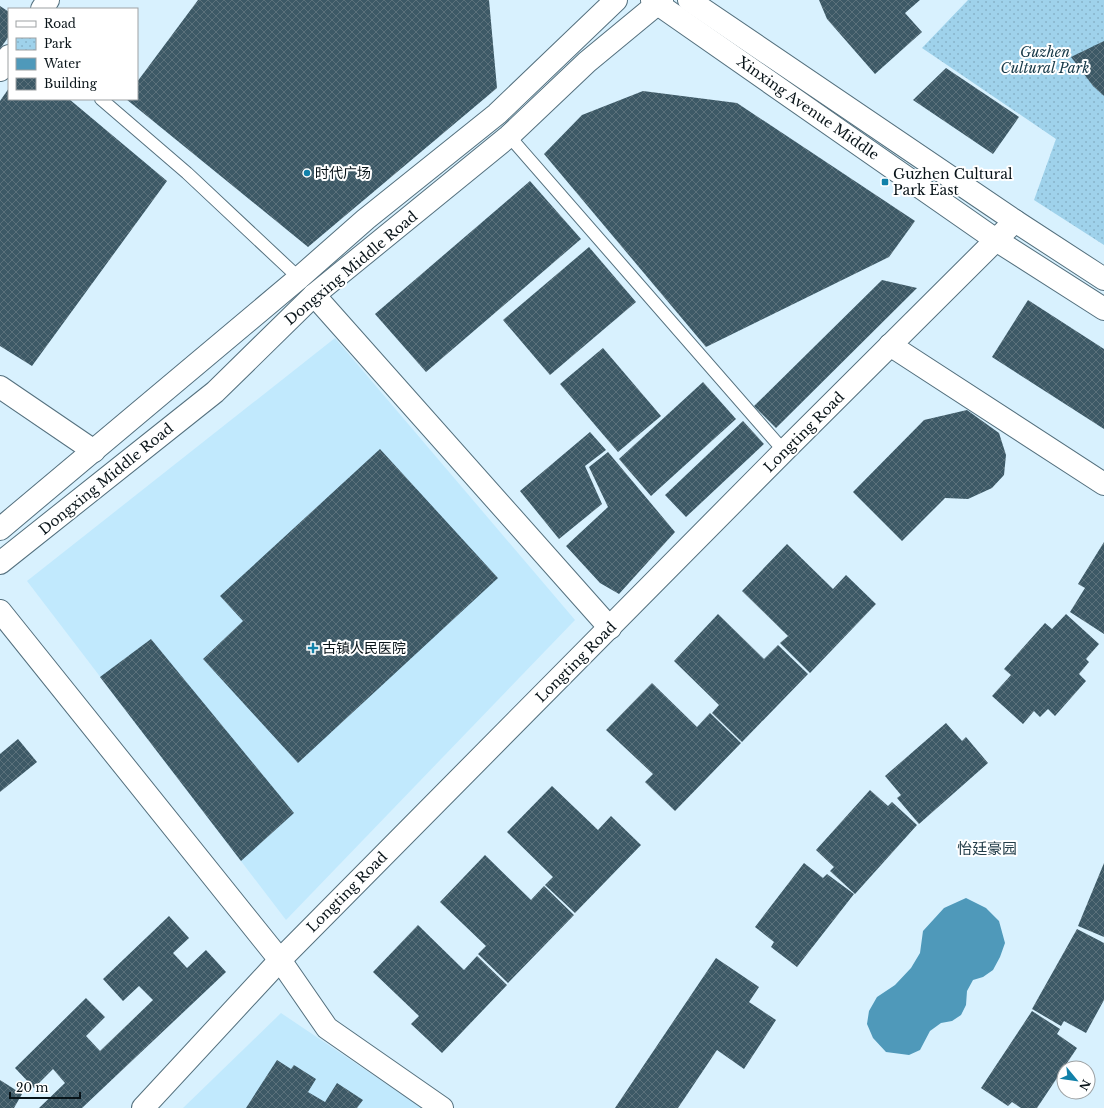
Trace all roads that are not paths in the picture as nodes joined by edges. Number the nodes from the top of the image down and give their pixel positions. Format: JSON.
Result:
{"nodes":[{"id":1,"x":616,"y":0,"type":"edge"},
{"id":2,"x":689,"y":0,"type":"edge"},
{"id":3,"x":657,"y":1,"type":"edge"},
{"id":4,"x":8,"y":58,"type":"edge"},
{"id":5,"x":0,"y":70,"type":"edge"},
{"id":6,"x":822,"y":90,"type":"junction"},
{"id":7,"x":103,"y":100,"type":"edge"},
{"id":8,"x":809,"y":109,"type":"junction"},
{"id":9,"x":509,"y":136,"type":"junction"},
{"id":10,"x":1015,"y":221,"type":"junction"},
{"id":11,"x":996,"y":240,"type":"junction"},
{"id":12,"x":299,"y":278,"type":"junction"},
{"id":13,"x":1104,"y":279,"type":"edge"},
{"id":14,"x":314,"y":295,"type":"junction"},
{"id":15,"x":1104,"y":309,"type":"edge"},
{"id":16,"x":890,"y":345,"type":"junction"},
{"id":17,"x":0,"y":387,"type":"edge"},
{"id":18,"x":94,"y":450,"type":"junction"},
{"id":19,"x":784,"y":451,"type":"junction"},
{"id":20,"x":1104,"y":484,"type":"edge"},
{"id":21,"x":0,"y":529,"type":"edge"},
{"id":22,"x":0,"y":563,"type":"edge"},
{"id":23,"x":0,"y":611,"type":"edge"},
{"id":24,"x":610,"y":628,"type":"junction"},
{"id":25,"x":280,"y":960,"type":"junction"},
{"id":26,"x":142,"y":1108,"type":"edge"},
{"id":27,"x":442,"y":1108,"type":"edge"}],
"edges":[{"from":1,"to":12,"type":"street","name":"Dongxing Middle Road"},
{"from":2,"to":6,"type":"street","name":"Xinxing Avenue Middle"},
{"from":3,"to":8,"type":"street","name":"Xinxing Avenue Middle"},
{"from":3,"to":9,"type":"street","name":"Dongxing Middle Road"},
{"from":4,"to":5,"type":"street"},
{"from":6,"to":8,"type":"street"},
{"from":6,"to":10,"type":"street","name":"Xinxing Avenue Middle"},
{"from":7,"to":12,"type":"lane"},
{"from":8,"to":11,"type":"street","name":"Xinxing Avenue Middle"},
{"from":9,"to":14,"type":"street","name":"Dongxing Middle Road"},
{"from":9,"to":19,"type":"lane"},
{"from":10,"to":11,"type":"street","name":"Longting Road"},
{"from":10,"to":13,"type":"street","name":"Xinxing Avenue Middle"},
{"from":11,"to":15,"type":"street","name":"Xinxing Avenue Middle"},
{"from":11,"to":16,"type":"street","name":"Longting Road"},
{"from":12,"to":18,"type":"street","name":"Dongxing Middle Road"},
{"from":14,"to":22,"type":"street","name":"Dongxing Middle Road"},
{"from":14,"to":24,"type":"street"},
{"from":16,"to":19,"type":"street","name":"Longting Road"},
{"from":16,"to":20,"type":"street"},
{"from":17,"to":18,"type":"street"},
{"from":18,"to":21,"type":"street","name":"Dongxing Middle Road"},
{"from":19,"to":24,"type":"street","name":"Longting Road"},
{"from":23,"to":25,"type":"street"},
{"from":24,"to":25,"type":"street","name":"Longting Road"},
{"from":25,"to":26,"type":"street","name":"Longting Road"},
{"from":25,"to":27,"type":"street"}]}
